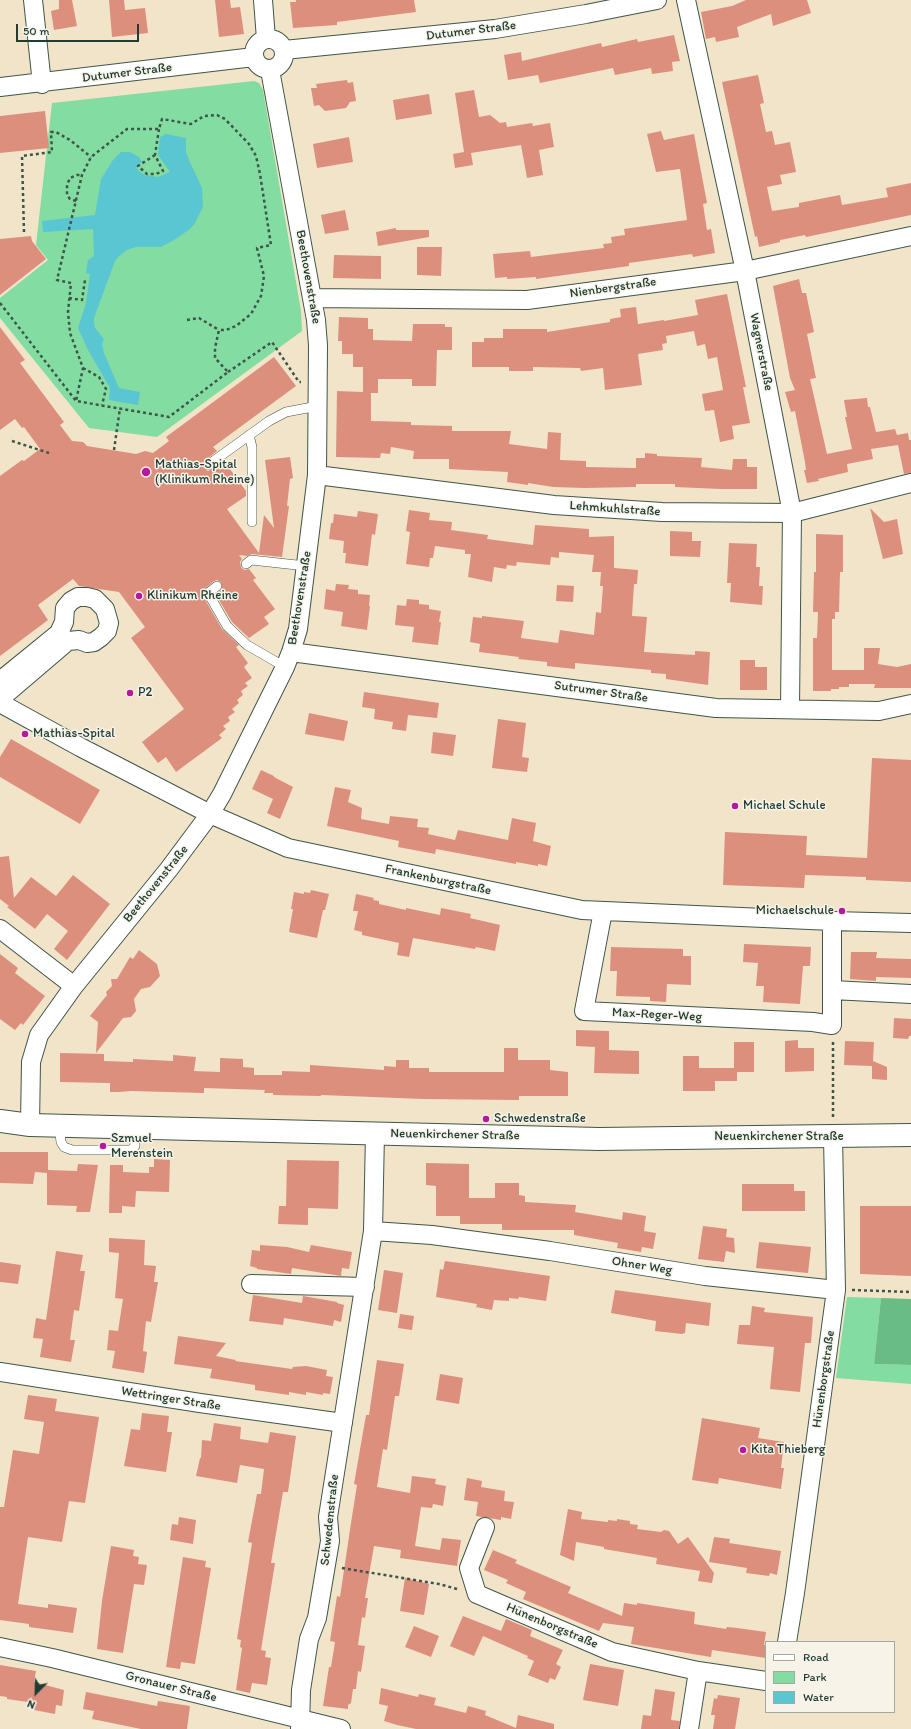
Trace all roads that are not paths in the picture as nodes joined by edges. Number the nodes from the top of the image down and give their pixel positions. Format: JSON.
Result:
{"nodes":[{"id":1,"x":33,"y":0,"type":"edge"},
{"id":2,"x":262,"y":0,"type":"edge"},
{"id":3,"x":657,"y":0,"type":"edge"},
{"id":4,"x":686,"y":0,"type":"edge"},
{"id":5,"x":586,"y":7,"type":"edge"},
{"id":6,"x":266,"y":39,"type":"junction"},
{"id":7,"x":284,"y":50,"type":"junction"},
{"id":8,"x":254,"y":57,"type":"junction"},
{"id":9,"x":270,"y":70,"type":"junction"},
{"id":10,"x":42,"y":84,"type":"junction"},
{"id":11,"x":0,"y":87,"type":"edge"},
{"id":12,"x":911,"y":236,"type":"edge"},
{"id":13,"x":745,"y":271,"type":"junction"},
{"id":14,"x":312,"y":298,"type":"junction"},
{"id":15,"x":318,"y":406,"type":"junction"},
{"id":16,"x":249,"y":435,"type":"junction"},
{"id":17,"x":208,"y":465,"type":"dead end"},
{"id":18,"x":317,"y":475,"type":"junction"},
{"id":19,"x":911,"y":483,"type":"edge"},
{"id":20,"x":792,"y":513,"type":"junction"},
{"id":21,"x":252,"y":522,"type":"dead end"},
{"id":22,"x":246,"y":564,"type":"dead end"},
{"id":23,"x":306,"y":566,"type":"junction"},
{"id":24,"x":217,"y":586,"type":"dead end"},
{"id":25,"x":288,"y":659,"type":"junction"},
{"id":26,"x":0,"y":681,"type":"edge"},
{"id":27,"x":0,"y":698,"type":"edge"},
{"id":28,"x":0,"y":703,"type":"edge"},
{"id":29,"x":911,"y":704,"type":"edge"},
{"id":30,"x":790,"y":708,"type":"junction"},
{"id":31,"x":210,"y":814,"type":"junction"},
{"id":32,"x":603,"y":911,"type":"junction"},
{"id":33,"x":832,"y":921,"type":"junction"},
{"id":34,"x":911,"y":923,"type":"edge"},
{"id":35,"x":0,"y":929,"type":"edge"},
{"id":36,"x":74,"y":986,"type":"junction"},
{"id":37,"x":832,"y":990,"type":"junction"},
{"id":38,"x":911,"y":994,"type":"edge"},
{"id":39,"x":0,"y":1121,"type":"edge"},
{"id":40,"x":30,"y":1125,"type":"junction"},
{"id":41,"x":833,"y":1127,"type":"junction"},
{"id":42,"x":375,"y":1133,"type":"junction"},
{"id":43,"x":911,"y":1136,"type":"edge"},
{"id":44,"x":373,"y":1231,"type":"junction"},
{"id":45,"x":250,"y":1284,"type":"dead end"},
{"id":46,"x":365,"y":1286,"type":"junction"},
{"id":47,"x":836,"y":1290,"type":"junction"},
{"id":48,"x":0,"y":1372,"type":"edge"},
{"id":49,"x":343,"y":1423,"type":"junction"},
{"id":50,"x":485,"y":1527,"type":"dead end"},
{"id":51,"x":786,"y":1641,"type":"edge"},
{"id":52,"x":0,"y":1647,"type":"edge"},
{"id":53,"x":698,"y":1671,"type":"junction"},
{"id":54,"x":765,"y":1681,"type":"edge"},
{"id":55,"x":300,"y":1724,"type":"edge"},
{"id":56,"x":341,"y":1729,"type":"edge"},
{"id":57,"x":689,"y":1729,"type":"edge"}],
"edges":[{"from":1,"to":10,"type":"street"},
{"from":2,"to":6,"type":"street"},
{"from":3,"to":5,"type":"street","name":"Dutumer Straße"},
{"from":4,"to":13,"type":"street","name":"Wagnerstraße"},
{"from":5,"to":7,"type":"street","name":"Dutumer Straße"},
{"from":6,"to":7,"type":"street"},
{"from":6,"to":8,"type":"street"},
{"from":7,"to":9,"type":"street"},
{"from":8,"to":9,"type":"street"},
{"from":8,"to":10,"type":"street","name":"Dutumer Straße"},
{"from":9,"to":14,"type":"street","name":"Beethovenstraße"},
{"from":10,"to":11,"type":"street","name":"Dutumer Straße"},
{"from":12,"to":13,"type":"street","name":"Nienbergstraße"},
{"from":13,"to":14,"type":"street","name":"Nienbergstraße"},
{"from":13,"to":20,"type":"street","name":"Wagnerstraße"},
{"from":14,"to":15,"type":"street","name":"Beethovenstraße"},
{"from":15,"to":16,"type":"lane"},
{"from":15,"to":18,"type":"street","name":"Beethovenstraße"},
{"from":16,"to":17,"type":"lane"},
{"from":16,"to":21,"type":"lane"},
{"from":18,"to":20,"type":"street","name":"Lehmkuhlstraße"},
{"from":18,"to":23,"type":"street","name":"Beethovenstraße"},
{"from":19,"to":20,"type":"street","name":"Lehmkuhlstraße"},
{"from":20,"to":30,"type":"street","name":"Wagnerstraße"},
{"from":22,"to":23,"type":"lane"},
{"from":23,"to":25,"type":"street","name":"Beethovenstraße"},
{"from":24,"to":25,"type":"lane"},
{"from":25,"to":30,"type":"street","name":"Sutrumer Straße"},
{"from":25,"to":31,"type":"street","name":"Beethovenstraße"},
{"from":26,"to":27,"type":"street"},
{"from":28,"to":31,"type":"street","name":"Frankenburgstraße"},
{"from":29,"to":30,"type":"street","name":"Sutrumer Straße"},
{"from":31,"to":32,"type":"street","name":"Frankenburgstraße"},
{"from":31,"to":36,"type":"street","name":"Beethovenstraße"},
{"from":32,"to":33,"type":"street","name":"Frankenburgstraße"},
{"from":32,"to":37,"type":"street","name":"Max-Reger-Weg"},
{"from":33,"to":34,"type":"street","name":"Frankenburgstraße"},
{"from":33,"to":37,"type":"street"},
{"from":35,"to":36,"type":"street"},
{"from":36,"to":40,"type":"street","name":"Beethovenstraße"},
{"from":37,"to":38,"type":"street"},
{"from":39,"to":40,"type":"street","name":"Neuenkirchener Straße"},
{"from":40,"to":42,"type":"street","name":"Neuenkirchener Straße"},
{"from":41,"to":42,"type":"street","name":"Neuenkirchener Straße"},
{"from":41,"to":43,"type":"street","name":"Neuenkirchener Straße"},
{"from":41,"to":47,"type":"street","name":"Hünenborgstraße"},
{"from":42,"to":44,"type":"street","name":"Schwedenstraße"},
{"from":44,"to":46,"type":"street","name":"Schwedenstraße"},
{"from":44,"to":47,"type":"street","name":"Ohner Weg"},
{"from":45,"to":46,"type":"street"},
{"from":46,"to":49,"type":"street","name":"Schwedenstraße"},
{"from":47,"to":51,"type":"street","name":"Hünenborgstraße"},
{"from":48,"to":49,"type":"street","name":"Wettringer Straße"},
{"from":49,"to":55,"type":"street","name":"Schwedenstraße"},
{"from":50,"to":53,"type":"street","name":"Hünenborgstraße"},
{"from":52,"to":55,"type":"street","name":"Gronauer Straße"},
{"from":53,"to":54,"type":"street","name":"Hünenborgstraße"},
{"from":53,"to":57,"type":"street"},
{"from":55,"to":56,"type":"street","name":"Gronauer Straße"}]}
